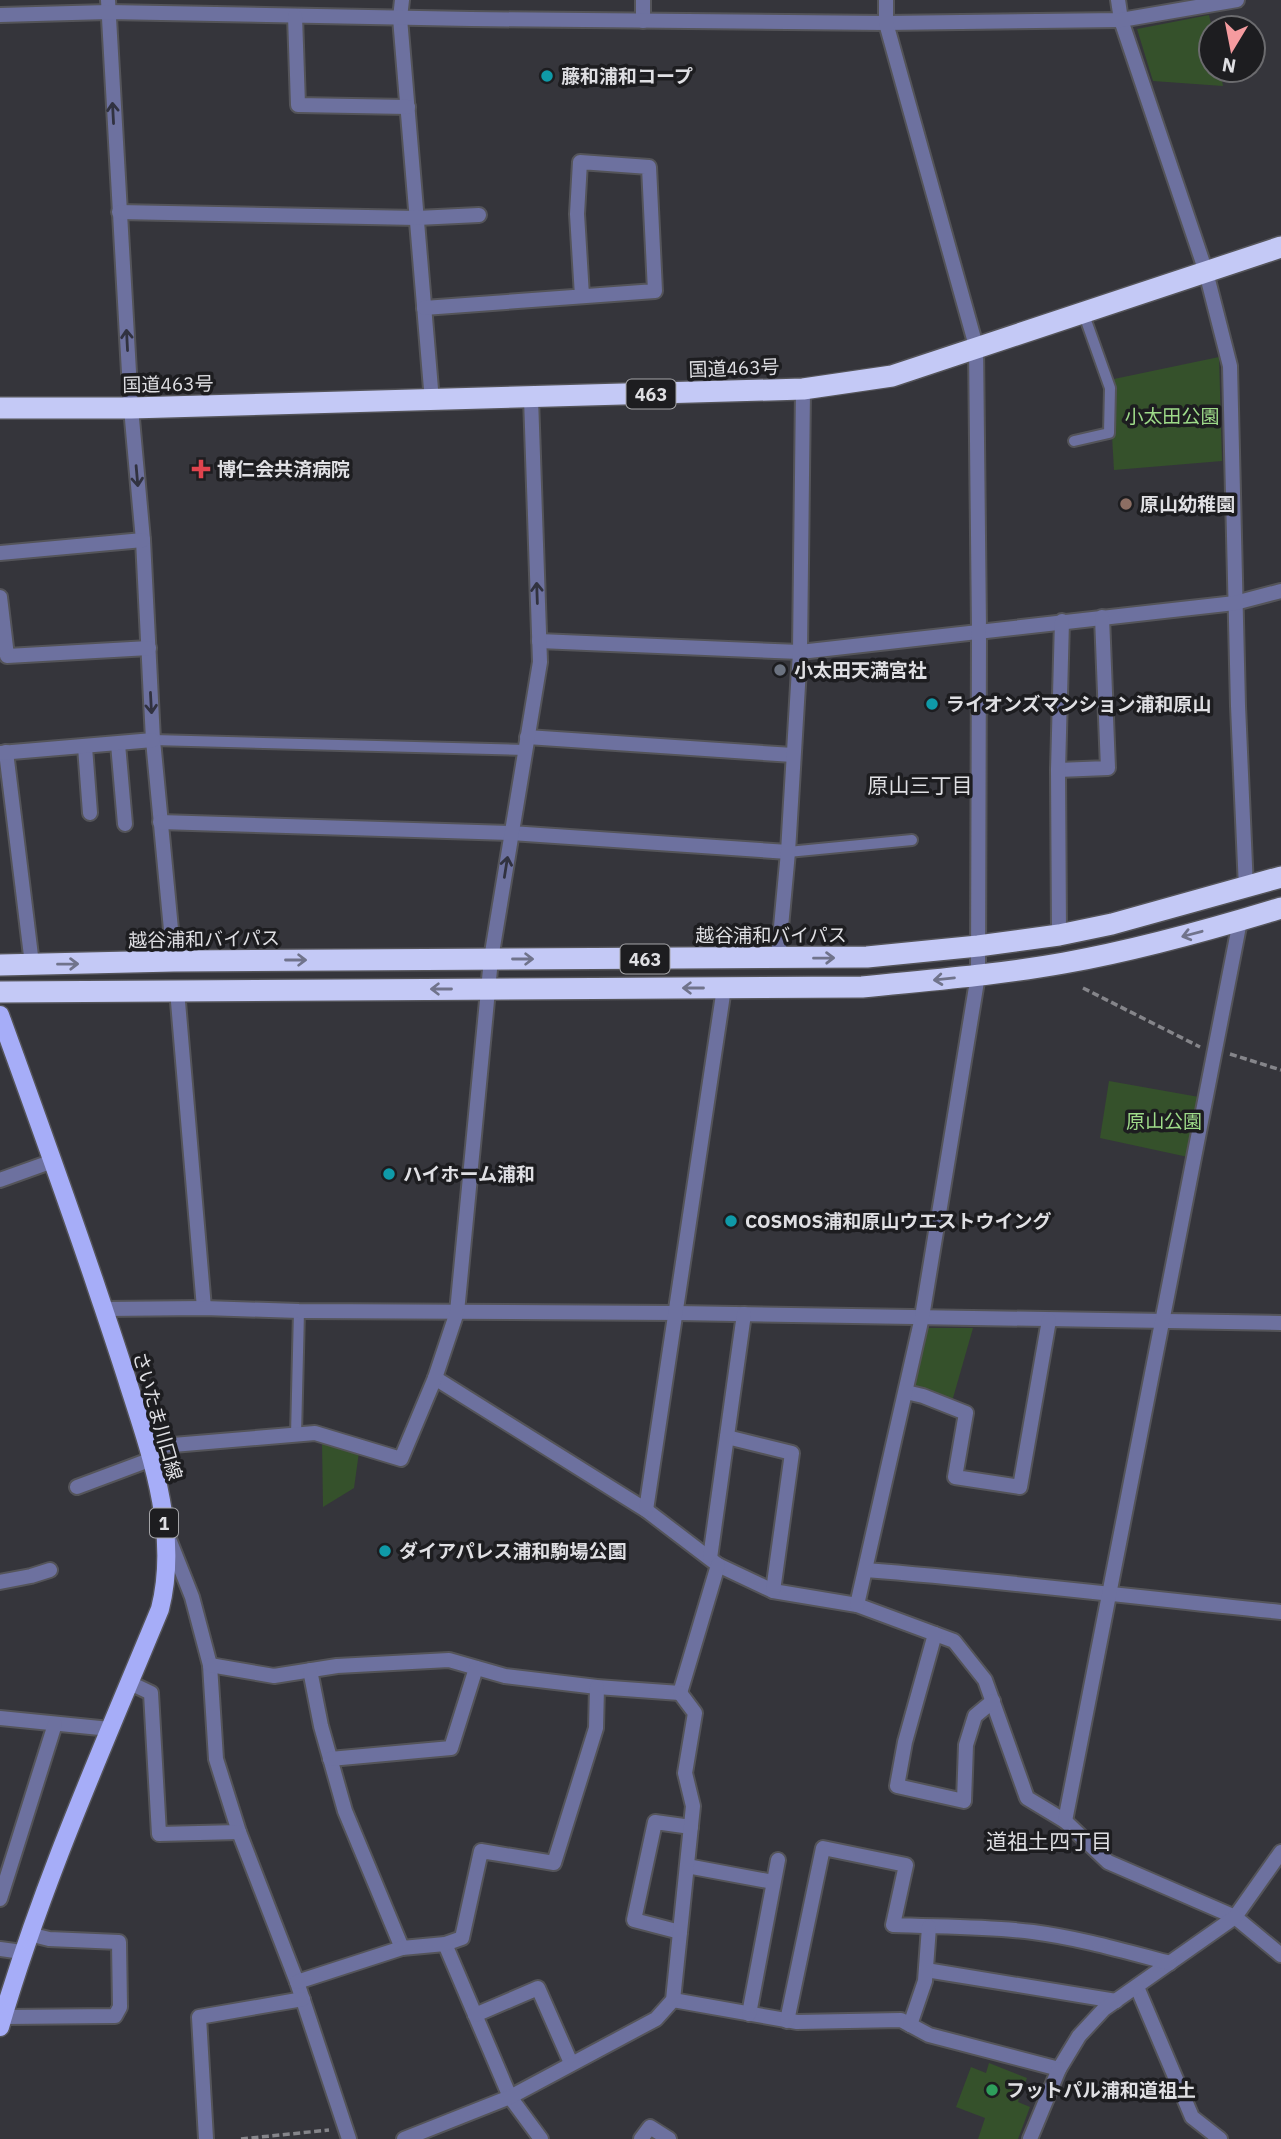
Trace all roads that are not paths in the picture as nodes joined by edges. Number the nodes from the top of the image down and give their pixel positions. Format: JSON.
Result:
{"nodes":[{"id":1,"x":402,"y":0,"type":"edge"},
{"id":2,"x":643,"y":0,"type":"edge"},
{"id":3,"x":886,"y":0,"type":"edge"},
{"id":4,"x":1118,"y":0,"type":"edge"},
{"id":5,"x":1237,"y":0,"type":"edge"},
{"id":6,"x":108,"y":6,"type":"edge"},
{"id":7,"x":0,"y":15,"type":"edge"},
{"id":8,"x":295,"y":16,"type":"junction"},
{"id":9,"x":400,"y":18,"type":"junction"},
{"id":10,"x":1121,"y":20,"type":"junction"},
{"id":11,"x":643,"y":21,"type":"junction"},
{"id":12,"x":886,"y":23,"type":"junction"},
{"id":13,"x":408,"y":107,"type":"junction"},
{"id":14,"x":119,"y":212,"type":"junction"},
{"id":15,"x":479,"y":215,"type":"dead end"},
{"id":16,"x":417,"y":218,"type":"junction"},
{"id":17,"x":1281,"y":247,"type":"edge"},
{"id":18,"x":1206,"y":272,"type":"junction"},
{"id":19,"x":582,"y":296,"type":"junction"},
{"id":20,"x":424,"y":308,"type":"junction"},
{"id":21,"x":1083,"y":312,"type":"junction"},
{"id":22,"x":976,"y":346,"type":"junction"},
{"id":23,"x":803,"y":389,"type":"junction"},
{"id":24,"x":531,"y":398,"type":"junction"},
{"id":25,"x":432,"y":401,"type":"junction"},
{"id":26,"x":0,"y":408,"type":"edge"},
{"id":27,"x":131,"y":408,"type":"junction"},
{"id":28,"x":1074,"y":441,"type":"dead end"},
{"id":29,"x":143,"y":540,"type":"junction"},
{"id":30,"x":1,"y":548,"type":"edge"},
{"id":31,"x":1281,"y":591,"type":"edge"},
{"id":32,"x":0,"y":597,"type":"edge"},
{"id":33,"x":1235,"y":603,"type":"junction"},
{"id":34,"x":1102,"y":617,"type":"junction"},
{"id":35,"x":1062,"y":621,"type":"junction"},
{"id":36,"x":979,"y":630,"type":"junction"},
{"id":37,"x":538,"y":641,"type":"junction"},
{"id":38,"x":149,"y":648,"type":"junction"},
{"id":39,"x":800,"y":652,"type":"junction"},
{"id":40,"x":153,"y":740,"type":"junction"},
{"id":41,"x":118,"y":744,"type":"junction"},
{"id":42,"x":526,"y":744,"type":"junction"},
{"id":43,"x":85,"y":747,"type":"junction"},
{"id":44,"x":3,"y":753,"type":"edge"},
{"id":45,"x":793,"y":755,"type":"junction"},
{"id":46,"x":1058,"y":770,"type":"junction"},
{"id":47,"x":90,"y":813,"type":"dead end"},
{"id":48,"x":160,"y":822,"type":"junction"},
{"id":49,"x":125,"y":824,"type":"dead end"},
{"id":50,"x":511,"y":833,"type":"junction"},
{"id":51,"x":912,"y":840,"type":"dead end"},
{"id":52,"x":788,"y":852,"type":"junction"},
{"id":53,"x":1281,"y":877,"type":"edge"},
{"id":54,"x":1246,"y":888,"type":"junction"},
{"id":55,"x":1281,"y":908,"type":"edge"},
{"id":56,"x":1240,"y":920,"type":"junction"},
{"id":57,"x":1059,"y":935,"type":"junction"},
{"id":58,"x":978,"y":946,"type":"junction"},
{"id":59,"x":492,"y":959,"type":"junction"},
{"id":60,"x":778,"y":959,"type":"junction"},
{"id":61,"x":174,"y":961,"type":"junction"},
{"id":62,"x":32,"y":964,"type":"junction"},
{"id":63,"x":0,"y":965,"type":"edge"},
{"id":64,"x":978,"y":975,"type":"junction"},
{"id":65,"x":488,"y":988,"type":"junction"},
{"id":66,"x":724,"y":988,"type":"junction"},
{"id":67,"x":177,"y":990,"type":"junction"},
{"id":68,"x":0,"y":992,"type":"edge"},
{"id":69,"x":0,"y":1015,"type":"edge"},
{"id":70,"x":53,"y":1161,"type":"junction"},
{"id":71,"x":0,"y":1180,"type":"edge"},
{"id":72,"x":204,"y":1308,"type":"junction"},
{"id":73,"x":104,"y":1309,"type":"junction"},
{"id":74,"x":299,"y":1311,"type":"junction"},
{"id":75,"x":457,"y":1312,"type":"junction"},
{"id":76,"x":677,"y":1313,"type":"junction"},
{"id":77,"x":744,"y":1314,"type":"junction"},
{"id":78,"x":922,"y":1317,"type":"junction"},
{"id":79,"x":1049,"y":1320,"type":"junction"},
{"id":80,"x":1161,"y":1322,"type":"junction"},
{"id":81,"x":1281,"y":1322,"type":"edge"},
{"id":82,"x":435,"y":1378,"type":"junction"},
{"id":83,"x":906,"y":1392,"type":"junction"},
{"id":84,"x":296,"y":1435,"type":"junction"},
{"id":85,"x":727,"y":1437,"type":"junction"},
{"id":86,"x":150,"y":1453,"type":"junction"},
{"id":87,"x":77,"y":1487,"type":"dead end"},
{"id":88,"x":646,"y":1510,"type":"junction"},
{"id":89,"x":167,"y":1535,"type":"junction"},
{"id":90,"x":714,"y":1562,"type":"junction"},
{"id":91,"x":50,"y":1570,"type":"dead end"},
{"id":92,"x":866,"y":1570,"type":"junction"},
{"id":93,"x":0,"y":1581,"type":"edge"},
{"id":94,"x":773,"y":1591,"type":"junction"},
{"id":95,"x":1108,"y":1595,"type":"junction"},
{"id":96,"x":857,"y":1605,"type":"junction"},
{"id":97,"x":1281,"y":1612,"type":"edge"},
{"id":98,"x":935,"y":1634,"type":"junction"},
{"id":99,"x":210,"y":1665,"type":"junction"},
{"id":100,"x":476,"y":1668,"type":"junction"},
{"id":101,"x":310,"y":1670,"type":"junction"},
{"id":102,"x":130,"y":1683,"type":"junction"},
{"id":103,"x":597,"y":1687,"type":"junction"},
{"id":104,"x":680,"y":1693,"type":"junction"},
{"id":105,"x":993,"y":1701,"type":"junction"},
{"id":106,"x":1,"y":1713,"type":"edge"},
{"id":107,"x":55,"y":1724,"type":"junction"},
{"id":108,"x":110,"y":1729,"type":"junction"},
{"id":109,"x":331,"y":1759,"type":"junction"},
{"id":110,"x":1065,"y":1821,"type":"junction"},
{"id":111,"x":691,"y":1827,"type":"junction"},
{"id":112,"x":239,"y":1832,"type":"junction"},
{"id":113,"x":1281,"y":1852,"type":"edge"},
{"id":114,"x":778,"y":1860,"type":"dead end"},
{"id":115,"x":687,"y":1866,"type":"junction"},
{"id":116,"x":773,"y":1882,"type":"junction"},
{"id":117,"x":0,"y":1899,"type":"edge"},
{"id":118,"x":1234,"y":1917,"type":"junction"},
{"id":119,"x":929,"y":1927,"type":"junction"},
{"id":120,"x":680,"y":1932,"type":"junction"},
{"id":121,"x":29,"y":1934,"type":"junction"},
{"id":122,"x":445,"y":1944,"type":"junction"},
{"id":123,"x":402,"y":1948,"type":"junction"},
{"id":124,"x":0,"y":1949,"type":"edge"},
{"id":125,"x":22,"y":1952,"type":"junction"},
{"id":126,"x":1281,"y":1955,"type":"edge"},
{"id":127,"x":1170,"y":1963,"type":"junction"},
{"id":128,"x":926,"y":1970,"type":"junction"},
{"id":129,"x":297,"y":1982,"type":"junction"},
{"id":130,"x":1137,"y":1987,"type":"junction"},
{"id":131,"x":303,"y":1999,"type":"junction"},
{"id":132,"x":673,"y":2000,"type":"junction"},
{"id":133,"x":1116,"y":2001,"type":"junction"},
{"id":134,"x":749,"y":2014,"type":"junction"},
{"id":135,"x":475,"y":2015,"type":"junction"},
{"id":136,"x":787,"y":2021,"type":"junction"},
{"id":137,"x":1,"y":2022,"type":"edge"},
{"id":138,"x":911,"y":2025,"type":"junction"},
{"id":139,"x":572,"y":2063,"type":"junction"},
{"id":140,"x":1059,"y":2069,"type":"junction"},
{"id":141,"x":510,"y":2097,"type":"junction"},
{"id":142,"x":347,"y":2133,"type":"edge"},
{"id":143,"x":206,"y":2139,"type":"edge"},
{"id":144,"x":404,"y":2139,"type":"edge"},
{"id":145,"x":541,"y":2139,"type":"edge"},
{"id":146,"x":641,"y":2139,"type":"edge"},
{"id":147,"x":670,"y":2139,"type":"edge"},
{"id":148,"x":1030,"y":2139,"type":"edge"},
{"id":149,"x":1220,"y":2139,"type":"edge"}],
"edges":[{"from":1,"to":9,"type":"street"},
{"from":2,"to":11,"type":"street"},
{"from":3,"to":12,"type":"street"},
{"from":4,"to":10,"type":"street"},
{"from":5,"to":10,"type":"street"},
{"from":6,"to":7,"type":"street"},
{"from":6,"to":8,"type":"street"},
{"from":14,"to":6,"type":"street","one_way":true},
{"from":8,"to":9,"type":"street"},
{"from":8,"to":13,"type":"street"},
{"from":9,"to":11,"type":"street"},
{"from":9,"to":13,"type":"street"},
{"from":10,"to":12,"type":"street"},
{"from":10,"to":18,"type":"street"},
{"from":11,"to":12,"type":"street"},
{"from":12,"to":22,"type":"street"},
{"from":13,"to":16,"type":"street"},
{"from":14,"to":16,"type":"street"},
{"from":27,"to":14,"type":"street","one_way":true},
{"from":15,"to":16,"type":"street"},
{"from":16,"to":20,"type":"street"},
{"from":17,"to":18,"type":"highway","name":"国道463号","number":"463"},
{"from":18,"to":21,"type":"highway","name":"国道463号","number":"463"},
{"from":18,"to":33,"type":"street"},
{"from":19,"to":19,"type":"street"},
{"from":19,"to":20,"type":"street"},
{"from":20,"to":25,"type":"street"},
{"from":21,"to":22,"type":"highway","name":"国道463号","number":"463"},
{"from":21,"to":28,"type":"lane"},
{"from":22,"to":23,"type":"highway","name":"国道463号","number":"463"},
{"from":22,"to":36,"type":"street"},
{"from":23,"to":24,"type":"highway","name":"国道463号","number":"463"},
{"from":23,"to":39,"type":"street"},
{"from":24,"to":25,"type":"highway","name":"国道463号","number":"463"},
{"from":37,"to":24,"type":"street","one_way":true},
{"from":25,"to":27,"type":"highway","name":"国道463号","number":"463"},
{"from":26,"to":27,"type":"highway","name":"国道463号","number":"463"},
{"from":27,"to":29,"type":"street","one_way":true},
{"from":29,"to":30,"type":"street"},
{"from":29,"to":38,"type":"street"},
{"from":31,"to":33,"type":"street"},
{"from":32,"to":38,"type":"street"},
{"from":33,"to":34,"type":"street"},
{"from":33,"to":54,"type":"street"},
{"from":34,"to":35,"type":"street"},
{"from":34,"to":46,"type":"street"},
{"from":35,"to":36,"type":"street"},
{"from":35,"to":46,"type":"street"},
{"from":36,"to":39,"type":"street"},
{"from":36,"to":58,"type":"street"},
{"from":37,"to":39,"type":"street"},
{"from":37,"to":42,"type":"street"},
{"from":38,"to":40,"type":"street","one_way":true},
{"from":39,"to":45,"type":"street"},
{"from":40,"to":41,"type":"street"},
{"from":40,"to":42,"type":"lane"},
{"from":40,"to":48,"type":"street"},
{"from":41,"to":43,"type":"street"},
{"from":41,"to":49,"type":"street"},
{"from":42,"to":45,"type":"street"},
{"from":42,"to":50,"type":"street"},
{"from":43,"to":44,"type":"street"},
{"from":43,"to":47,"type":"street"},
{"from":44,"to":62,"type":"street"},
{"from":45,"to":52,"type":"street"},
{"from":46,"to":57,"type":"street"},
{"from":48,"to":50,"type":"street"},
{"from":48,"to":61,"type":"street"},
{"from":50,"to":52,"type":"street"},
{"from":59,"to":50,"type":"street","one_way":true},
{"from":51,"to":52,"type":"lane"},
{"from":52,"to":60,"type":"street"},
{"from":53,"to":54,"type":"highway","name":"越谷浦和バイパス","number":"463"},
{"from":54,"to":57,"type":"highway","name":"越谷浦和バイパス","number":"463"},
{"from":55,"to":56,"type":"highway","number":"463"},
{"from":56,"to":64,"type":"highway","number":"463","one_way":true},
{"from":56,"to":80,"type":"street"},
{"from":57,"to":58,"type":"highway","name":"越谷浦和バイパス","number":"463"},
{"from":60,"to":58,"type":"highway","name":"越谷浦和バイパス","number":"463","one_way":true},
{"from":58,"to":64,"type":"street"},
{"from":59,"to":60,"type":"highway","name":"越谷浦和バイパス","number":"463","one_way":true},
{"from":61,"to":59,"type":"highway","name":"越谷浦和バイパス","number":"463","one_way":true},
{"from":59,"to":65,"type":"street"},
{"from":62,"to":61,"type":"highway","name":"越谷浦和バイパス","number":"463","one_way":true},
{"from":62,"to":63,"type":"highway","name":"越谷浦和バイパス","number":"463"},
{"from":64,"to":66,"type":"highway","number":"463","one_way":true},
{"from":64,"to":78,"type":"street"},
{"from":66,"to":65,"type":"highway","number":"463","one_way":true},
{"from":65,"to":67,"type":"highway","number":"463","one_way":true},
{"from":65,"to":75,"type":"street"},
{"from":66,"to":76,"type":"street"},
{"from":67,"to":68,"type":"highway","number":"463"},
{"from":67,"to":72,"type":"street"},
{"from":69,"to":70,"type":"main road","name":"さいたま川口線","number":"1"},
{"from":70,"to":71,"type":"street"},
{"from":70,"to":73,"type":"main road","name":"さいたま川口線","number":"1"},
{"from":72,"to":73,"type":"street"},
{"from":72,"to":74,"type":"street"},
{"from":73,"to":86,"type":"main road","name":"さいたま川口線","number":"1"},
{"from":74,"to":75,"type":"street"},
{"from":74,"to":84,"type":"lane"},
{"from":75,"to":76,"type":"street"},
{"from":75,"to":82,"type":"street"},
{"from":76,"to":77,"type":"street"},
{"from":76,"to":88,"type":"street"},
{"from":77,"to":78,"type":"street"},
{"from":77,"to":85,"type":"street"},
{"from":78,"to":79,"type":"street"},
{"from":78,"to":83,"type":"street"},
{"from":79,"to":80,"type":"street"},
{"from":79,"to":83,"type":"street"},
{"from":80,"to":81,"type":"street"},
{"from":80,"to":95,"type":"street"},
{"from":82,"to":84,"type":"street"},
{"from":82,"to":88,"type":"street"},
{"from":83,"to":92,"type":"street"},
{"from":84,"to":86,"type":"street"},
{"from":85,"to":90,"type":"street"},
{"from":85,"to":94,"type":"street"},
{"from":86,"to":87,"type":"street"},
{"from":86,"to":89,"type":"main road","name":"さいたま川口線","number":"1"},
{"from":88,"to":90,"type":"street"},
{"from":89,"to":99,"type":"street"},
{"from":89,"to":102,"type":"main road","name":"さいたま川口線","number":"1"},
{"from":90,"to":94,"type":"street"},
{"from":90,"to":104,"type":"street"},
{"from":91,"to":93,"type":"street"},
{"from":92,"to":95,"type":"street"},
{"from":92,"to":96,"type":"street"},
{"from":94,"to":96,"type":"street"},
{"from":95,"to":97,"type":"street"},
{"from":95,"to":110,"type":"street"},
{"from":96,"to":98,"type":"street"},
{"from":98,"to":105,"type":"street"},
{"from":98,"to":105,"type":"street"},
{"from":99,"to":101,"type":"street"},
{"from":99,"to":112,"type":"street"},
{"from":100,"to":101,"type":"street"},
{"from":100,"to":103,"type":"street"},
{"from":100,"to":109,"type":"street"},
{"from":101,"to":109,"type":"street"},
{"from":102,"to":108,"type":"main road","name":"さいたま川口線","number":"1"},
{"from":102,"to":112,"type":"street"},
{"from":103,"to":104,"type":"street"},
{"from":103,"to":122,"type":"street"},
{"from":104,"to":111,"type":"street"},
{"from":105,"to":110,"type":"street"},
{"from":106,"to":107,"type":"street"},
{"from":107,"to":108,"type":"street"},
{"from":107,"to":117,"type":"street"},
{"from":108,"to":121,"type":"main road","name":"さいたま川口線","number":"1"},
{"from":109,"to":123,"type":"street"},
{"from":110,"to":118,"type":"street"},
{"from":111,"to":115,"type":"street"},
{"from":111,"to":120,"type":"street"},
{"from":112,"to":129,"type":"street"},
{"from":113,"to":118,"type":"street"},
{"from":114,"to":116,"type":"street"},
{"from":115,"to":116,"type":"street"},
{"from":115,"to":120,"type":"street"},
{"from":116,"to":134,"type":"street"},
{"from":118,"to":126,"type":"street"},
{"from":118,"to":127,"type":"street"},
{"from":119,"to":127,"type":"street"},
{"from":119,"to":128,"type":"street"},
{"from":119,"to":136,"type":"street"},
{"from":120,"to":132,"type":"street"},
{"from":121,"to":125,"type":"main road","name":"さいたま川口線","number":"1"},
{"from":121,"to":137,"type":"street"},
{"from":122,"to":123,"type":"street"},
{"from":122,"to":135,"type":"street"},
{"from":123,"to":129,"type":"street"},
{"from":124,"to":125,"type":"street"},
{"from":125,"to":137,"type":"main road","name":"さいたま川口線","number":"1"},
{"from":127,"to":130,"type":"street"},
{"from":128,"to":133,"type":"street"},
{"from":128,"to":138,"type":"street"},
{"from":129,"to":131,"type":"street"},
{"from":130,"to":133,"type":"street"},
{"from":130,"to":149,"type":"street"},
{"from":131,"to":142,"type":"street"},
{"from":131,"to":143,"type":"street"},
{"from":132,"to":134,"type":"street"},
{"from":132,"to":139,"type":"street"},
{"from":133,"to":140,"type":"street"},
{"from":134,"to":136,"type":"street"},
{"from":135,"to":139,"type":"street"},
{"from":135,"to":141,"type":"street"},
{"from":136,"to":138,"type":"street"},
{"from":138,"to":140,"type":"street"},
{"from":139,"to":141,"type":"street"},
{"from":140,"to":148,"type":"street"},
{"from":141,"to":144,"type":"street"},
{"from":141,"to":145,"type":"street"},
{"from":146,"to":147,"type":"street"}]}
